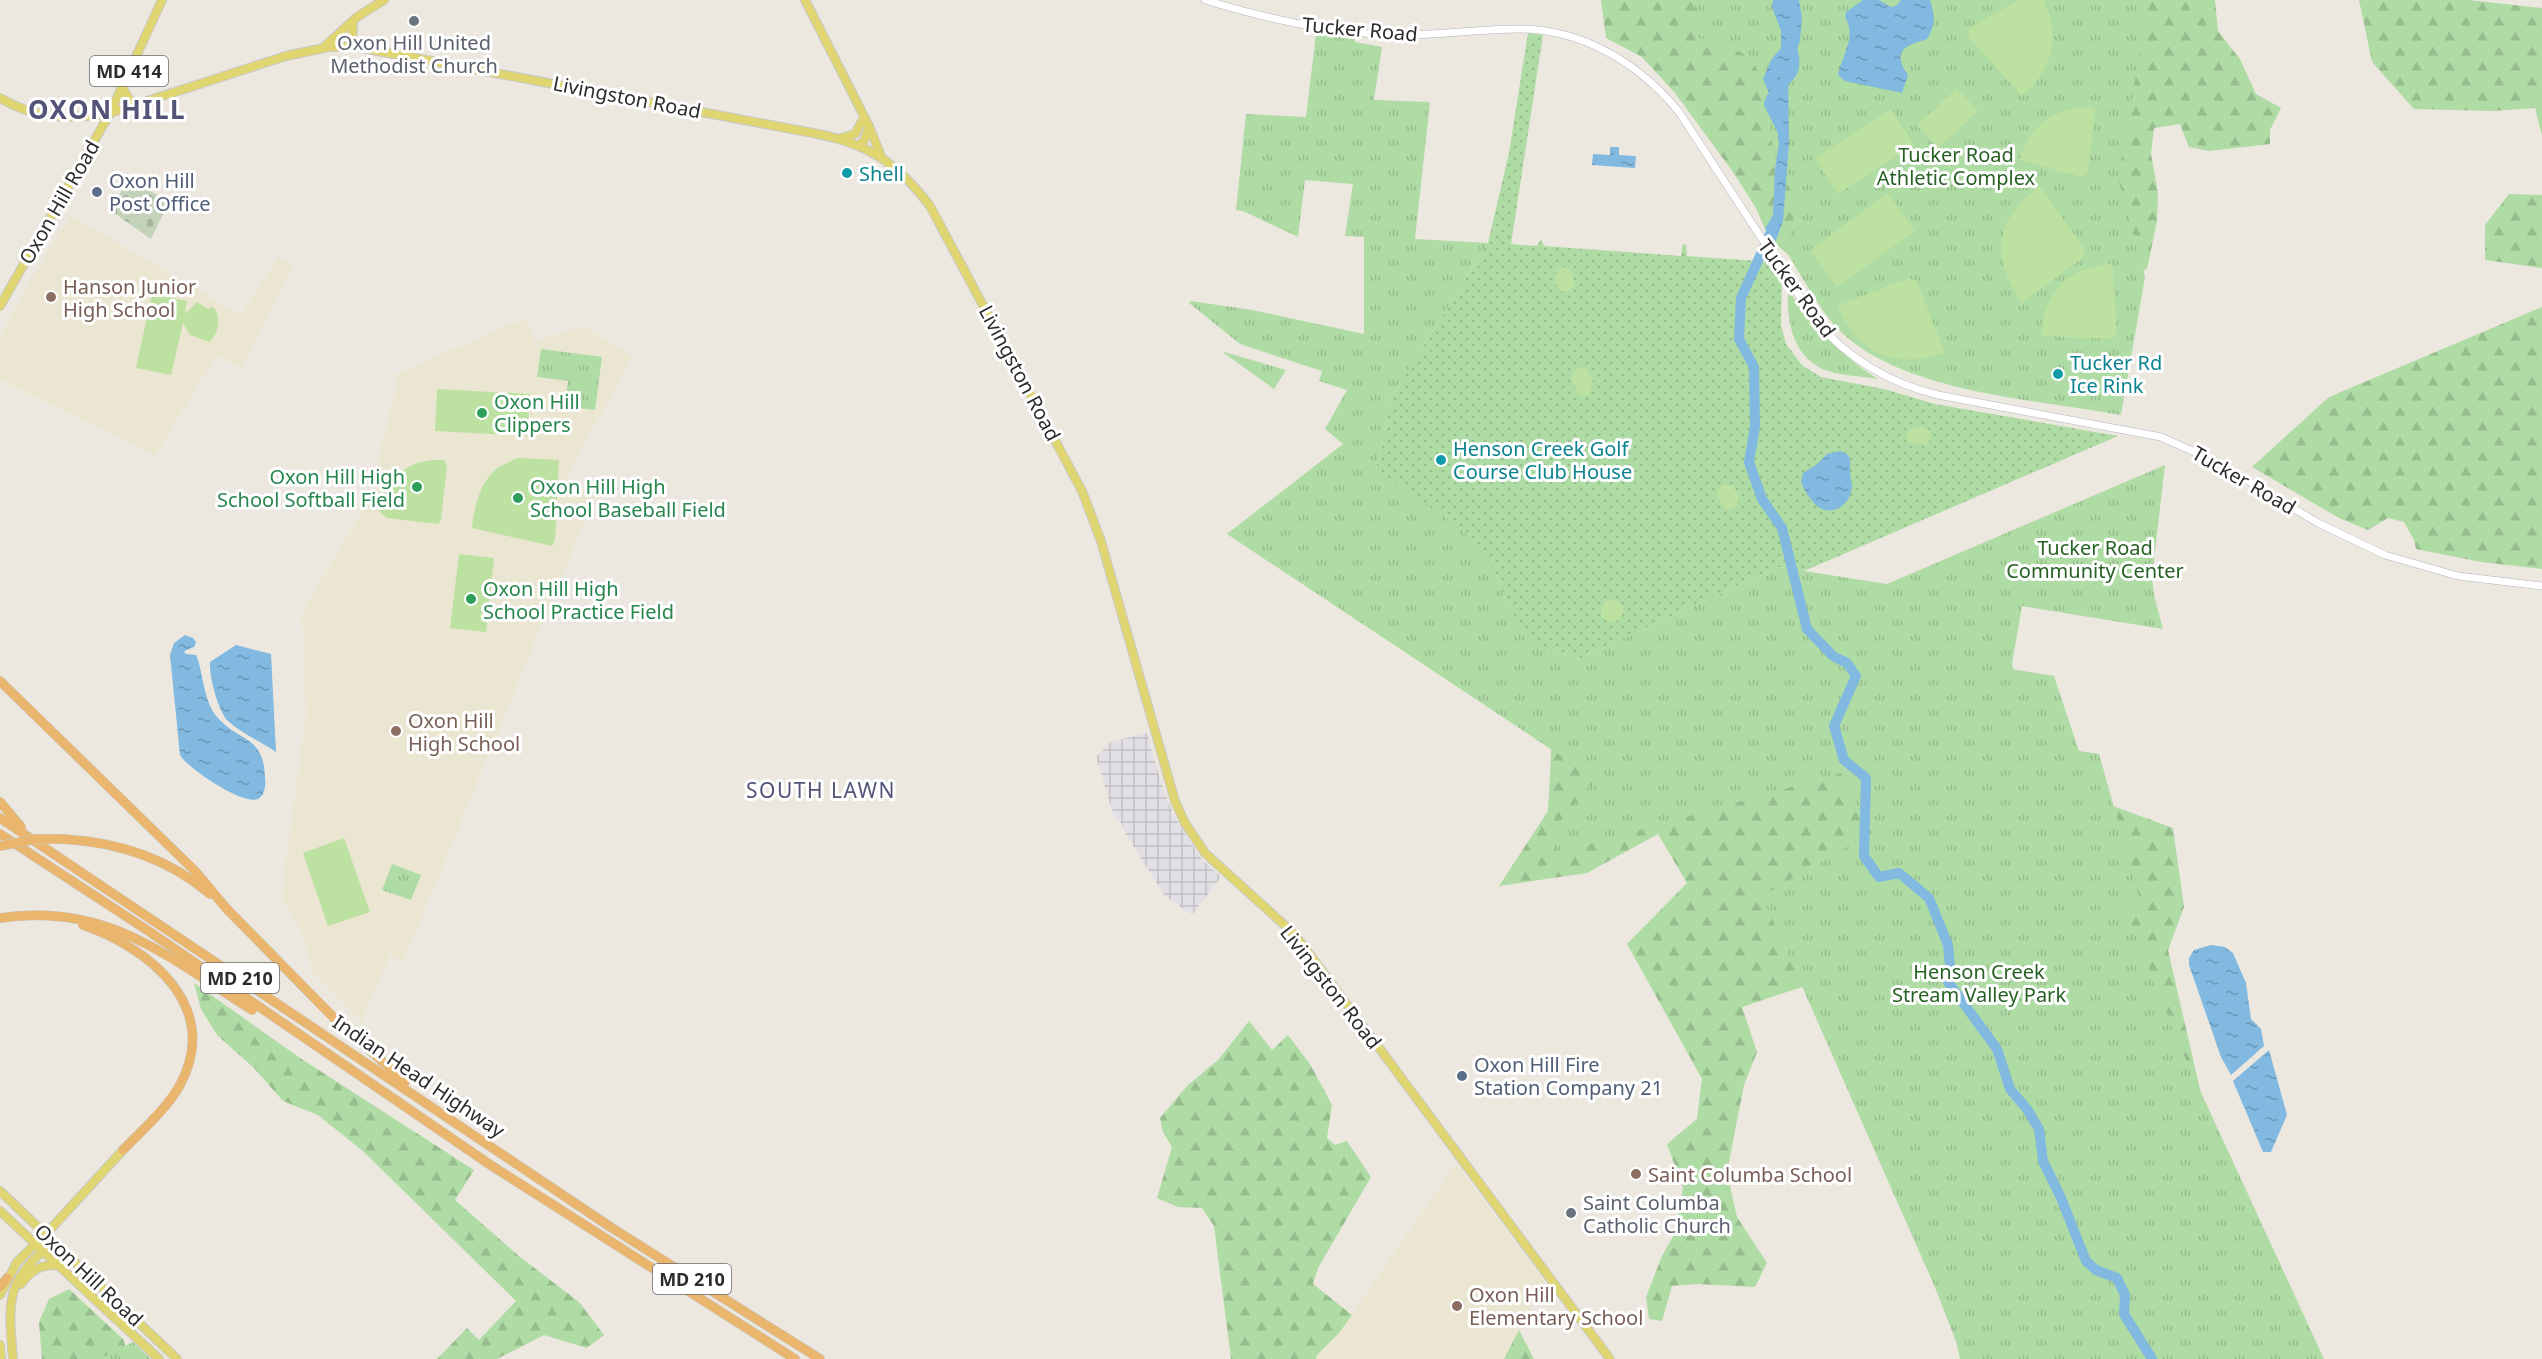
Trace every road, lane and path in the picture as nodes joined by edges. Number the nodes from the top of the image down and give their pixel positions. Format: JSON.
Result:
{"nodes":[{"id":1,"x":162,"y":0,"type":"edge"},
{"id":2,"x":384,"y":0,"type":"edge"},
{"id":3,"x":805,"y":0,"type":"edge"},
{"id":4,"x":1205,"y":0,"type":"edge"},
{"id":5,"x":353,"y":22,"type":"junction"},
{"id":6,"x":352,"y":46,"type":"junction"},
{"id":7,"x":323,"y":48,"type":"junction"},
{"id":8,"x":122,"y":87,"type":"junction"},
{"id":9,"x":0,"y":98,"type":"edge"},
{"id":10,"x":137,"y":104,"type":"junction"},
{"id":11,"x":110,"y":113,"type":"junction"},
{"id":12,"x":865,"y":121,"type":"junction"},
{"id":13,"x":840,"y":139,"type":"junction"},
{"id":14,"x":859,"y":145,"type":"junction"},
{"id":15,"x":881,"y":156,"type":"junction"},
{"id":16,"x":0,"y":306,"type":"edge"},
{"id":17,"x":2542,"y":586,"type":"edge"},
{"id":18,"x":0,"y":681,"type":"edge"},
{"id":19,"x":0,"y":802,"type":"edge"},
{"id":20,"x":0,"y":818,"type":"edge"},
{"id":21,"x":3,"y":837,"type":"edge"},
{"id":22,"x":38,"y":843,"type":"junction"},
{"id":23,"x":0,"y":846,"type":"edge"},
{"id":24,"x":225,"y":908,"type":"junction"},
{"id":25,"x":52,"y":916,"type":"junction"},
{"id":26,"x":0,"y":918,"type":"edge"},
{"id":27,"x":362,"y":1079,"type":"junction"},
{"id":28,"x":443,"y":1113,"type":"junction"},
{"id":29,"x":123,"y":1150,"type":"joint"},
{"id":30,"x":0,"y":1191,"type":"edge"},
{"id":31,"x":0,"y":1211,"type":"edge"},
{"id":32,"x":46,"y":1234,"type":"junction"},
{"id":33,"x":54,"y":1242,"type":"junction"},
{"id":34,"x":40,"y":1247,"type":"junction"},
{"id":35,"x":58,"y":1265,"type":"junction"},
{"id":36,"x":7,"y":1278,"type":"junction"},
{"id":37,"x":0,"y":1287,"type":"edge"},
{"id":38,"x":0,"y":1295,"type":"edge"},
{"id":39,"x":9,"y":1309,"type":"junction"},
{"id":40,"x":0,"y":1345,"type":"edge"},
{"id":41,"x":1,"y":1359,"type":"edge"},
{"id":42,"x":13,"y":1359,"type":"edge"},
{"id":43,"x":159,"y":1359,"type":"edge"},
{"id":44,"x":177,"y":1359,"type":"edge"},
{"id":45,"x":795,"y":1359,"type":"edge"},
{"id":46,"x":820,"y":1359,"type":"edge"},
{"id":47,"x":1610,"y":1359,"type":"edge"}],
"edges":[{"from":1,"to":8,"type":"main road","name":"Oxon Hill Road","number":"MD 414"},
{"from":2,"to":5,"type":"main road"},
{"from":3,"to":12,"type":"main road"},
{"from":4,"to":17,"type":"street","name":"Tucker Road"},
{"from":5,"to":6,"type":"main road"},
{"from":5,"to":7,"type":"main road"},
{"from":6,"to":7,"type":"main road","name":"Livingston Road"},
{"from":6,"to":13,"type":"main road","name":"Livingston Road"},
{"from":7,"to":10,"type":"main road","name":"Livingston Road"},
{"from":8,"to":10,"type":"main road"},
{"from":8,"to":11,"type":"main road","name":"Oxon Hill Road","number":"MD 414"},
{"from":9,"to":11,"type":"main road","name":"Livingston Road"},
{"from":10,"to":11,"type":"main road","name":"Livingston Road"},
{"from":11,"to":16,"type":"main road","name":"Oxon Hill Road","number":"MD 414"},
{"from":12,"to":13,"type":"main road"},
{"from":12,"to":14,"type":"main road"},
{"from":12,"to":15,"type":"main road"},
{"from":13,"to":14,"type":"main road","name":"Livingston Road"},
{"from":14,"to":15,"type":"main road","name":"Livingston Road"},
{"from":15,"to":47,"type":"main road","name":"Livingston Road"},
{"from":18,"to":24,"type":"highway"},
{"from":19,"to":22,"type":"highway"},
{"from":20,"to":22,"type":"highway","name":"Indian Head Highway","number":"MD 210"},
{"from":21,"to":27,"type":"highway","name":"Indian Head Highway","number":"MD 210"},
{"from":22,"to":28,"type":"highway","name":"Indian Head Highway","number":"MD 210"},
{"from":23,"to":24,"type":"highway","bridge":true},
{"from":24,"to":28,"type":"highway"},
{"from":25,"to":26,"type":"highway"},
{"from":25,"to":27,"type":"highway"},
{"from":25,"to":29,"type":"highway"},
{"from":27,"to":45,"type":"highway","name":"Indian Head Highway","number":"MD 210"},
{"from":28,"to":46,"type":"highway","name":"Indian Head Highway","number":"MD 210"},
{"from":29,"to":32,"type":"main road"},
{"from":30,"to":32,"type":"main road","name":"Oxon Hill Road"},
{"from":31,"to":34,"type":"main road","name":"Oxon Hill Road"},
{"from":32,"to":33,"type":"main road","name":"Oxon Hill Road"},
{"from":32,"to":34,"type":"main road"},
{"from":33,"to":34,"type":"main road"},
{"from":33,"to":44,"type":"main road","name":"Oxon Hill Road"},
{"from":34,"to":35,"type":"main road","name":"Oxon Hill Road"},
{"from":34,"to":36,"type":"main road"},
{"from":34,"to":39,"type":"main road"},
{"from":35,"to":39,"type":"main road"},
{"from":35,"to":43,"type":"main road","name":"Oxon Hill Road"},
{"from":36,"to":37,"type":"highway"},
{"from":36,"to":38,"type":"main road"},
{"from":39,"to":42,"type":"main road"},
{"from":40,"to":41,"type":"main road"}]}
